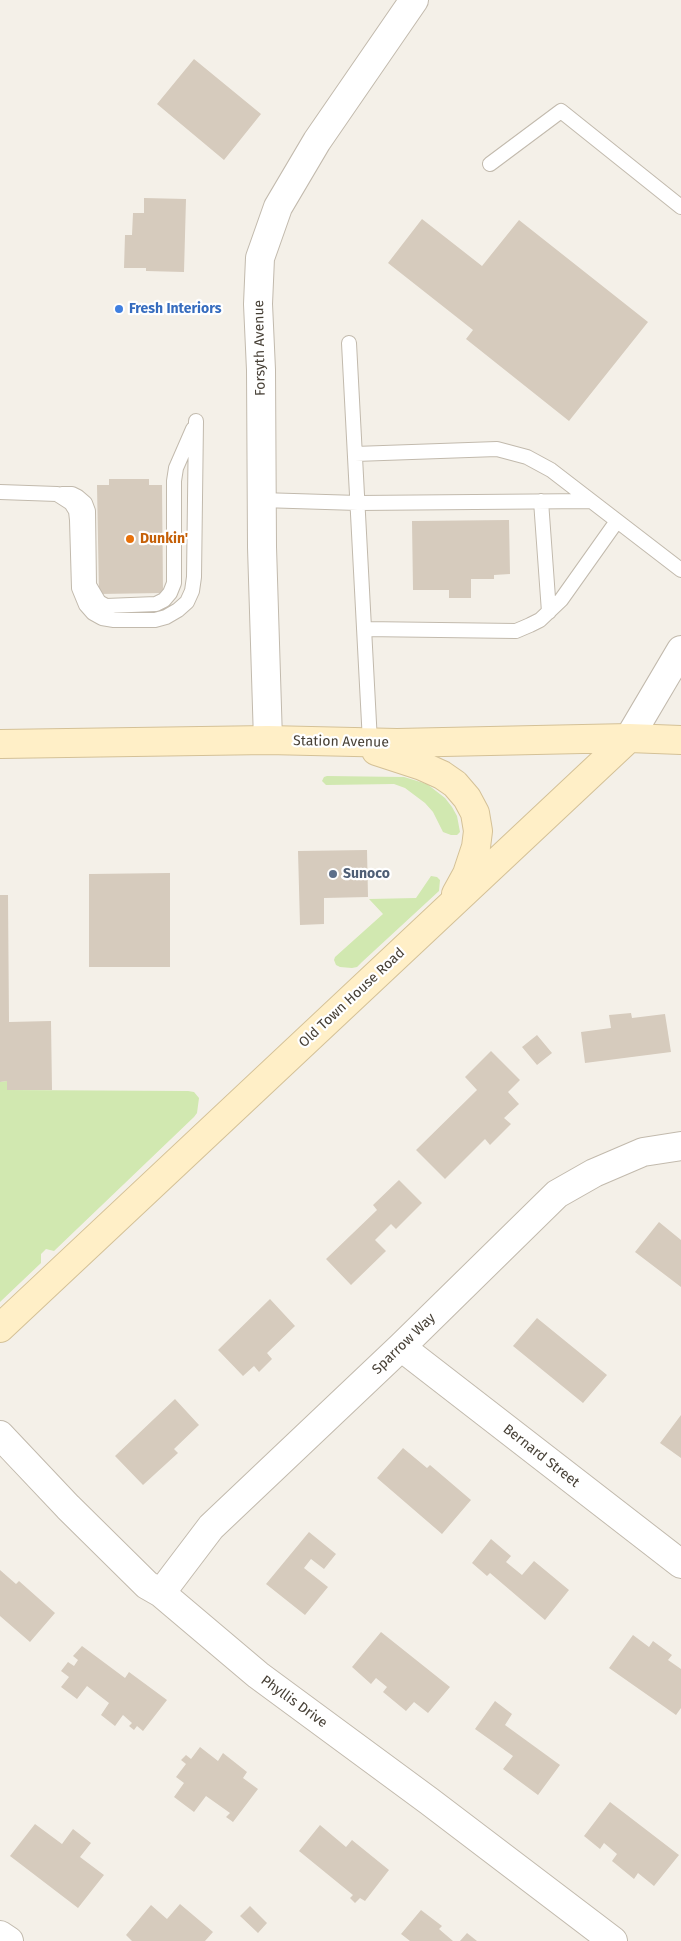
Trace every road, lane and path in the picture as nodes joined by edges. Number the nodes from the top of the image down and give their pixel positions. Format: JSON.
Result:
{"nodes":[{"id":1,"x":414,"y":0,"type":"edge"},
{"id":2,"x":490,"y":164,"type":"dead end"},
{"id":3,"x":681,"y":207,"type":"edge"},
{"id":4,"x":349,"y":343,"type":"dead end"},
{"id":5,"x":355,"y":454,"type":"junction"},
{"id":6,"x":0,"y":492,"type":"edge"},
{"id":7,"x":57,"y":494,"type":"junction"},
{"id":8,"x":261,"y":500,"type":"junction"},
{"id":9,"x":541,"y":501,"type":"junction"},
{"id":10,"x":591,"y":501,"type":"junction"},
{"id":11,"x":358,"y":503,"type":"junction"},
{"id":12,"x":617,"y":520,"type":"junction"},
{"id":13,"x":681,"y":570,"type":"edge"},
{"id":14,"x":548,"y":612,"type":"junction"},
{"id":15,"x":364,"y":629,"type":"junction"},
{"id":16,"x":681,"y":650,"type":"edge"},
{"id":17,"x":629,"y":738,"type":"junction"},
{"id":18,"x":268,"y":740,"type":"junction"},
{"id":19,"x":681,"y":740,"type":"edge"},
{"id":20,"x":359,"y":742,"type":"junction"},
{"id":21,"x":0,"y":744,"type":"edge"},
{"id":22,"x":446,"y":911,"type":"junction"},
{"id":23,"x":681,"y":1146,"type":"edge"},
{"id":24,"x":0,"y":1328,"type":"edge"},
{"id":25,"x":401,"y":1347,"type":"junction"},
{"id":26,"x":0,"y":1435,"type":"edge"},
{"id":27,"x":681,"y":1564,"type":"edge"},
{"id":28,"x":161,"y":1593,"type":"junction"},
{"id":29,"x":0,"y":1935,"type":"edge"},
{"id":30,"x":8,"y":1941,"type":"edge"},
{"id":31,"x":613,"y":1941,"type":"edge"}],
"edges":[{"from":1,"to":8,"type":"street","name":"Forsyth Avenue"},
{"from":2,"to":3,"type":"lane"},
{"from":4,"to":5,"type":"lane"},
{"from":5,"to":10,"type":"lane"},
{"from":5,"to":11,"type":"lane"},
{"from":6,"to":7,"type":"lane"},
{"from":7,"to":7,"type":"lane"},
{"from":8,"to":11,"type":"lane"},
{"from":8,"to":18,"type":"street","name":"Forsyth Avenue"},
{"from":9,"to":10,"type":"lane"},
{"from":9,"to":11,"type":"lane"},
{"from":9,"to":14,"type":"lane"},
{"from":10,"to":12,"type":"lane"},
{"from":11,"to":15,"type":"lane"},
{"from":12,"to":13,"type":"lane"},
{"from":12,"to":14,"type":"lane"},
{"from":14,"to":15,"type":"lane"},
{"from":15,"to":20,"type":"lane"},
{"from":16,"to":17,"type":"street","name":"Old Town House Road"},
{"from":17,"to":19,"type":"main road","name":"Station Avenue"},
{"from":17,"to":20,"type":"main road","name":"Station Avenue"},
{"from":17,"to":22,"type":"main road","name":"Old Town House Road"},
{"from":18,"to":20,"type":"main road","name":"Station Avenue"},
{"from":18,"to":21,"type":"main road","name":"Station Avenue"},
{"from":20,"to":22,"type":"main road"},
{"from":22,"to":24,"type":"main road","name":"Old Town House Road"},
{"from":23,"to":25,"type":"street","name":"Sparrow Way"},
{"from":25,"to":27,"type":"street","name":"Bernard Street"},
{"from":25,"to":28,"type":"street","name":"Sparrow Way"},
{"from":26,"to":28,"type":"street","name":"Phyllis Drive"},
{"from":28,"to":31,"type":"street","name":"Phyllis Drive"},
{"from":29,"to":30,"type":"street"}]}
